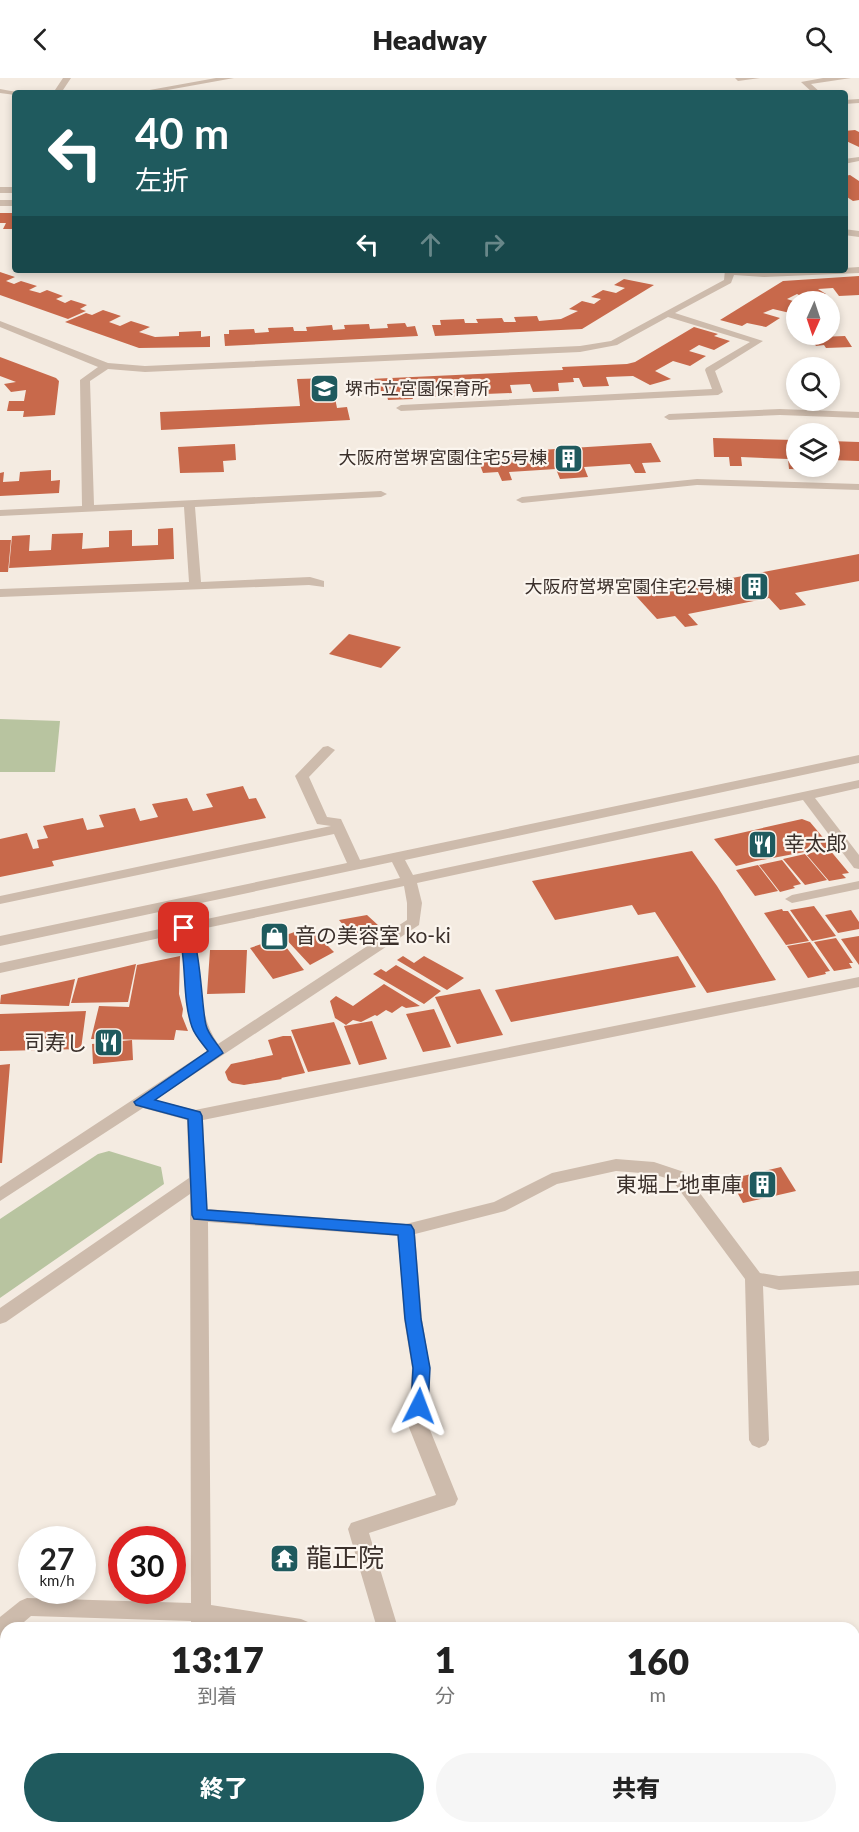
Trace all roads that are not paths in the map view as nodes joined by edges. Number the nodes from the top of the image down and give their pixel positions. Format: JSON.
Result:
{"nodes":[{"id":1,"x":230,"y":78,"type":"edge"},
{"id":2,"x":756,"y":78,"type":"edge"},
{"id":3,"x":847,"y":78,"type":"edge"},
{"id":4,"x":738,"y":80,"type":"dead end"},
{"id":5,"x":156,"y":90,"type":"edge"},
{"id":6,"x":814,"y":90,"type":"edge"},
{"id":7,"x":730,"y":273,"type":"edge"},
{"id":8,"x":753,"y":273,"type":"edge"},
{"id":9,"x":788,"y":273,"type":"edge"},
{"id":10,"x":667,"y":314,"type":"junction"},
{"id":11,"x":0,"y":324,"type":"edge"},
{"id":12,"x":106,"y":366,"type":"junction"},
{"id":13,"x":402,"y":408,"type":"dead end"},
{"id":14,"x":859,"y":415,"type":"edge"},
{"id":15,"x":669,"y":417,"type":"dead end"},
{"id":16,"x":845,"y":486,"type":"junction"},
{"id":17,"x":859,"y":487,"type":"edge"},
{"id":18,"x":381,"y":494,"type":"dead end"},
{"id":19,"x":858,"y":499,"type":"edge"},
{"id":20,"x":522,"y":500,"type":"dead end"},
{"id":21,"x":189,"y":504,"type":"junction"},
{"id":22,"x":88,"y":508,"type":"junction"},
{"id":23,"x":0,"y":513,"type":"edge"},
{"id":24,"x":195,"y":584,"type":"junction"},
{"id":25,"x":320,"y":584,"type":"dead end"},
{"id":26,"x":0,"y":593,"type":"edge"},
{"id":27,"x":328,"y":750,"type":"dead end"},
{"id":28,"x":859,"y":759,"type":"edge"},
{"id":29,"x":859,"y":784,"type":"edge"},
{"id":30,"x":806,"y":795,"type":"junction"},
{"id":31,"x":339,"y":829,"type":"junction"},
{"id":32,"x":397,"y":858,"type":"junction"},
{"id":33,"x":859,"y":865,"type":"edge"},
{"id":34,"x":356,"y":867,"type":"junction"},
{"id":35,"x":410,"y":881,"type":"junction"},
{"id":36,"x":859,"y":885,"type":"edge"},
{"id":37,"x":792,"y":899,"type":"dead end"},
{"id":38,"x":0,"y":900,"type":"edge"},
{"id":39,"x":184,"y":928,"type":"junction"},
{"id":40,"x":0,"y":941,"type":"edge"},
{"id":41,"x":0,"y":969,"type":"edge"},
{"id":42,"x":859,"y":982,"type":"edge"},
{"id":43,"x":216,"y":1053,"type":"junction"},
{"id":44,"x":141,"y":1102,"type":"junction"},
{"id":45,"x":195,"y":1116,"type":"junction"},
{"id":46,"x":198,"y":1180,"type":"junction"},
{"id":47,"x":0,"y":1196,"type":"edge"},
{"id":48,"x":199,"y":1215,"type":"junction"},
{"id":49,"x":406,"y":1230,"type":"junction"},
{"id":50,"x":754,"y":1278,"type":"junction"},
{"id":51,"x":859,"y":1278,"type":"edge"},
{"id":52,"x":0,"y":1317,"type":"edge"},
{"id":53,"x":759,"y":1440,"type":"dead end"},
{"id":54,"x":201,"y":1620,"type":"edge"},
{"id":55,"x":9,"y":1622,"type":"edge"},
{"id":56,"x":226,"y":1622,"type":"edge"},
{"id":57,"x":386,"y":1622,"type":"edge"}],
"edges":[{"from":1,"to":5,"type":"street"},
{"from":2,"to":4,"type":"street"},
{"from":3,"to":6,"type":"street"},
{"from":7,"to":10,"type":"street"},
{"from":8,"to":9,"type":"street"},
{"from":10,"to":12,"type":"street"},
{"from":10,"to":13,"type":"street"},
{"from":11,"to":12,"type":"street"},
{"from":12,"to":22,"type":"street"},
{"from":14,"to":15,"type":"street"},
{"from":16,"to":17,"type":"street"},
{"from":16,"to":19,"type":"street"},
{"from":16,"to":20,"type":"street"},
{"from":18,"to":21,"type":"street"},
{"from":21,"to":22,"type":"street"},
{"from":21,"to":24,"type":"street"},
{"from":22,"to":23,"type":"street"},
{"from":24,"to":25,"type":"street"},
{"from":24,"to":26,"type":"street"},
{"from":27,"to":31,"type":"street"},
{"from":28,"to":32,"type":"street"},
{"from":29,"to":30,"type":"street"},
{"from":30,"to":33,"type":"street"},
{"from":30,"to":35,"type":"street"},
{"from":31,"to":34,"type":"street"},
{"from":31,"to":38,"type":"street"},
{"from":32,"to":34,"type":"street"},
{"from":32,"to":35,"type":"street"},
{"from":34,"to":40,"type":"street"},
{"from":35,"to":39,"type":"street"},
{"from":35,"to":43,"type":"street"},
{"from":36,"to":37,"type":"street"},
{"from":39,"to":41,"type":"street"},
{"from":39,"to":43,"type":"street"},
{"from":42,"to":45,"type":"street"},
{"from":43,"to":44,"type":"street"},
{"from":44,"to":45,"type":"street"},
{"from":44,"to":47,"type":"street"},
{"from":45,"to":46,"type":"street"},
{"from":46,"to":48,"type":"street"},
{"from":46,"to":52,"type":"street"},
{"from":48,"to":49,"type":"street"},
{"from":48,"to":54,"type":"street"},
{"from":49,"to":50,"type":"street"},
{"from":49,"to":57,"type":"street"},
{"from":50,"to":51,"type":"street"},
{"from":50,"to":53,"type":"street"},
{"from":54,"to":55,"type":"street"},
{"from":54,"to":56,"type":"street"}]}
